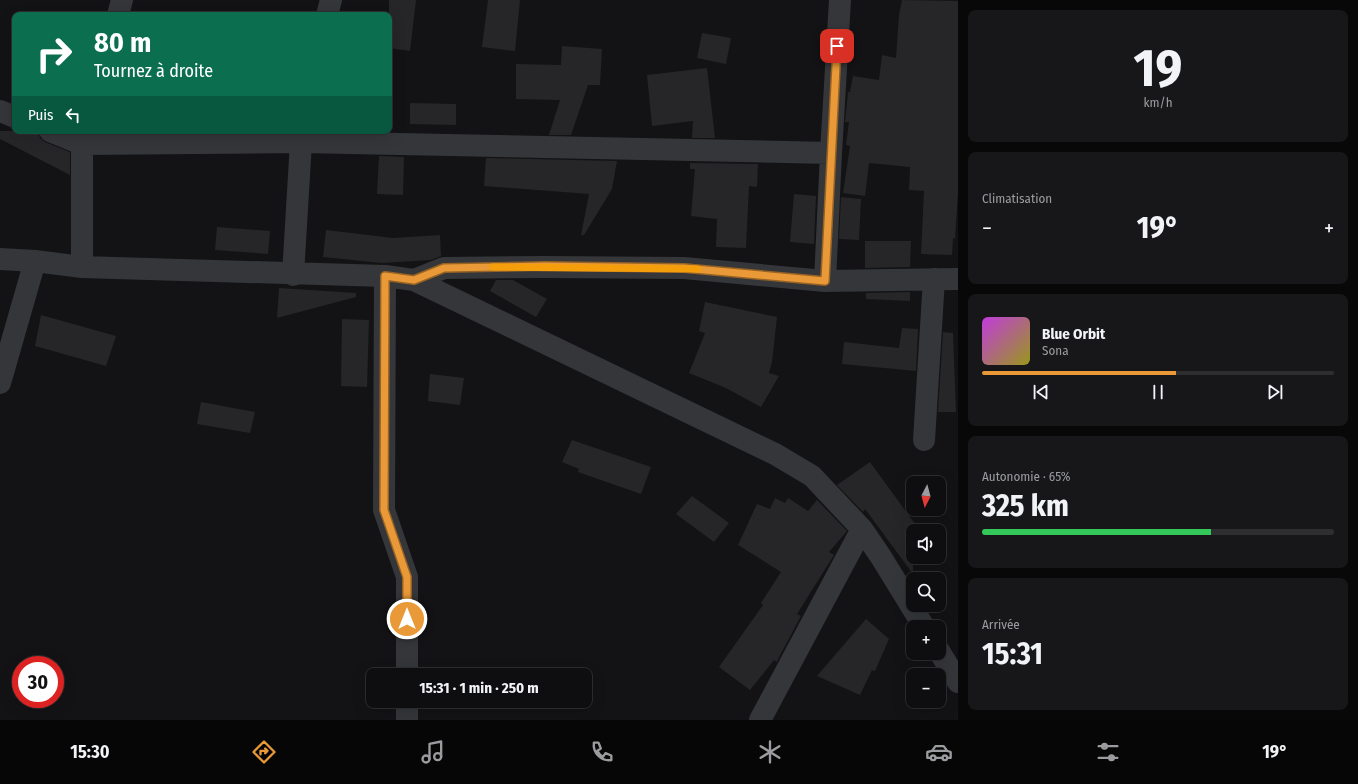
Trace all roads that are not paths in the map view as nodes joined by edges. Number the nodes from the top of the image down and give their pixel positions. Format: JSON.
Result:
{"nodes":[{"id":1,"x":122,"y":0,"type":"edge"},
{"id":2,"x":331,"y":0,"type":"edge"},
{"id":3,"x":840,"y":0,"type":"edge"},
{"id":4,"x":119,"y":12,"type":"edge"},
{"id":5,"x":328,"y":12,"type":"edge"},
{"id":6,"x":0,"y":111,"type":"edge"},
{"id":7,"x":12,"y":116,"type":"edge"},
{"id":8,"x":65,"y":134,"type":"edge"},
{"id":9,"x":302,"y":136,"type":"edge"},
{"id":10,"x":84,"y":138,"type":"edge"},
{"id":11,"x":831,"y":153,"type":"junction"},
{"id":12,"x":0,"y":259,"type":"edge"},
{"id":13,"x":35,"y":261,"type":"junction"},
{"id":14,"x":82,"y":267,"type":"junction"},
{"id":15,"x":293,"y":275,"type":"junction"},
{"id":16,"x":385,"y":276,"type":"junction"},
{"id":17,"x":934,"y":279,"type":"junction"},
{"id":18,"x":958,"y":279,"type":"edge"},
{"id":19,"x":414,"y":280,"type":"junction"},
{"id":20,"x":825,"y":281,"type":"junction"},
{"id":21,"x":0,"y":383,"type":"edge"},
{"id":22,"x":924,"y":440,"type":"dead end"},
{"id":23,"x":862,"y":529,"type":"junction"},
{"id":24,"x":920,"y":620,"type":"edge"},
{"id":25,"x":945,"y":660,"type":"edge"},
{"id":26,"x":407,"y":668,"type":"edge"},
{"id":27,"x":958,"y":682,"type":"edge"},
{"id":28,"x":407,"y":708,"type":"edge"},
{"id":29,"x":407,"y":720,"type":"edge"},
{"id":30,"x":760,"y":720,"type":"edge"}],
"edges":[{"from":1,"to":4,"type":"street"},
{"from":2,"to":5,"type":"street"},
{"from":3,"to":11,"type":"street"},
{"from":6,"to":7,"type":"street"},
{"from":8,"to":10,"type":"street"},
{"from":9,"to":10,"type":"street"},
{"from":9,"to":11,"type":"street"},
{"from":9,"to":15,"type":"street"},
{"from":10,"to":14,"type":"street"},
{"from":11,"to":20,"type":"street"},
{"from":12,"to":13,"type":"street"},
{"from":13,"to":14,"type":"street"},
{"from":13,"to":21,"type":"street"},
{"from":14,"to":15,"type":"street"},
{"from":15,"to":16,"type":"street"},
{"from":16,"to":19,"type":"street"},
{"from":16,"to":26,"type":"street"},
{"from":17,"to":18,"type":"street"},
{"from":17,"to":20,"type":"street"},
{"from":17,"to":22,"type":"street"},
{"from":19,"to":20,"type":"street"},
{"from":19,"to":23,"type":"street"},
{"from":23,"to":24,"type":"street"},
{"from":23,"to":30,"type":"street"},
{"from":25,"to":27,"type":"street"},
{"from":28,"to":29,"type":"street"}]}
